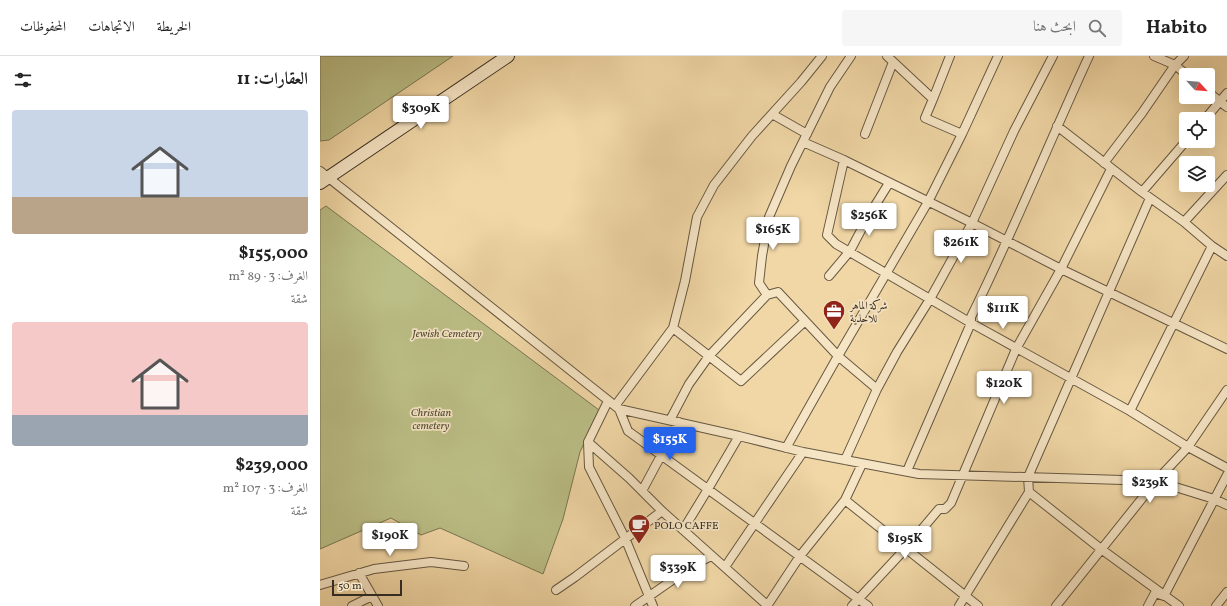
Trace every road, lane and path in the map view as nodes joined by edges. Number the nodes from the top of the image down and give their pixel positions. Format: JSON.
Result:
{"nodes":[{"id":1,"x":508,"y":56,"type":"edge"},
{"id":2,"x":822,"y":56,"type":"edge"},
{"id":3,"x":850,"y":56,"type":"edge"},
{"id":4,"x":950,"y":56,"type":"edge"},
{"id":5,"x":998,"y":56,"type":"edge"},
{"id":6,"x":1053,"y":56,"type":"edge"},
{"id":7,"x":1089,"y":56,"type":"edge"},
{"id":8,"x":1154,"y":56,"type":"edge"},
{"id":9,"x":1184,"y":56,"type":"edge"},
{"id":10,"x":890,"y":59,"type":"edge"},
{"id":11,"x":1175,"y":65,"type":"junction"},
{"id":12,"x":1179,"y":68,"type":"edge"},
{"id":13,"x":1227,"y":93,"type":"edge"},
{"id":14,"x":1215,"y":97,"type":"edge"},
{"id":15,"x":933,"y":99,"type":"junction"},
{"id":16,"x":1220,"y":101,"type":"junction"},
{"id":17,"x":1227,"y":107,"type":"edge"},
{"id":18,"x":1211,"y":112,"type":"edge"},
{"id":19,"x":772,"y":114,"type":"junction"},
{"id":20,"x":1057,"y":126,"type":"junction"},
{"id":21,"x":807,"y":134,"type":"junction"},
{"id":22,"x":865,"y":134,"type":"dead end"},
{"id":23,"x":962,"y":134,"type":"junction"},
{"id":24,"x":803,"y":142,"type":"junction"},
{"id":25,"x":1180,"y":148,"type":"edge"},
{"id":26,"x":844,"y":160,"type":"junction"},
{"id":27,"x":1104,"y":163,"type":"junction"},
{"id":28,"x":1111,"y":168,"type":"junction"},
{"id":29,"x":1227,"y":175,"type":"edge"},
{"id":30,"x":323,"y":177,"type":"edge"},
{"id":31,"x":889,"y":182,"type":"junction"},
{"id":32,"x":1142,"y":192,"type":"junction"},
{"id":33,"x":1150,"y":198,"type":"junction"},
{"id":34,"x":928,"y":202,"type":"junction"},
{"id":35,"x":1184,"y":222,"type":"junction"},
{"id":36,"x":972,"y":223,"type":"junction"},
{"id":37,"x":1007,"y":242,"type":"junction"},
{"id":38,"x":1212,"y":246,"type":"junction"},
{"id":39,"x":850,"y":252,"type":"junction"},
{"id":40,"x":1227,"y":256,"type":"edge"},
{"id":41,"x":1061,"y":269,"type":"junction"},
{"id":42,"x":886,"y":273,"type":"junction"},
{"id":43,"x":829,"y":276,"type":"dead end"},
{"id":44,"x":1110,"y":292,"type":"junction"},
{"id":45,"x":767,"y":295,"type":"junction"},
{"id":46,"x":930,"y":300,"type":"junction"},
{"id":47,"x":805,"y":321,"type":"junction"},
{"id":48,"x":970,"y":323,"type":"junction"},
{"id":49,"x":1173,"y":323,"type":"junction"},
{"id":50,"x":672,"y":328,"type":"junction"},
{"id":51,"x":1016,"y":349,"type":"junction"},
{"id":52,"x":1227,"y":350,"type":"edge"},
{"id":53,"x":709,"y":356,"type":"junction"},
{"id":54,"x":838,"y":356,"type":"junction"},
{"id":55,"x":1071,"y":379,"type":"junction"},
{"id":56,"x":877,"y":389,"type":"junction"},
{"id":57,"x":1227,"y":390,"type":"edge"},
{"id":58,"x":614,"y":405,"type":"junction"},
{"id":59,"x":1130,"y":411,"type":"junction"},
{"id":60,"x":670,"y":420,"type":"junction"},
{"id":61,"x":679,"y":422,"type":"junction"},
{"id":62,"x":739,"y":436,"type":"junction"},
{"id":63,"x":588,"y":442,"type":"junction"},
{"id":64,"x":1188,"y":447,"type":"junction"},
{"id":65,"x":786,"y":448,"type":"junction"},
{"id":66,"x":803,"y":452,"type":"junction"},
{"id":67,"x":662,"y":455,"type":"junction"},
{"id":68,"x":845,"y":460,"type":"junction"},
{"id":69,"x":862,"y":464,"type":"junction"},
{"id":70,"x":1227,"y":468,"type":"edge"},
{"id":71,"x":907,"y":471,"type":"junction"},
{"id":72,"x":963,"y":474,"type":"junction"},
{"id":73,"x":1227,"y":475,"type":"edge"},
{"id":74,"x":1028,"y":477,"type":"junction"},
{"id":75,"x":1156,"y":481,"type":"junction"},
{"id":76,"x":708,"y":489,"type":"junction"},
{"id":77,"x":642,"y":491,"type":"junction"},
{"id":78,"x":1029,"y":492,"type":"junction"},
{"id":79,"x":1214,"y":499,"type":"junction"},
{"id":80,"x":845,"y":500,"type":"junction"},
{"id":81,"x":1227,"y":505,"type":"edge"},
{"id":82,"x":662,"y":511,"type":"junction"},
{"id":83,"x":756,"y":524,"type":"junction"},
{"id":84,"x":683,"y":530,"type":"junction"},
{"id":85,"x":626,"y":538,"type":"junction"},
{"id":86,"x":906,"y":548,"type":"junction"},
{"id":87,"x":1101,"y":549,"type":"junction"},
{"id":88,"x":711,"y":556,"type":"junction"},
{"id":89,"x":800,"y":556,"type":"junction"},
{"id":90,"x":464,"y":566,"type":"dead end"},
{"id":91,"x":725,"y":567,"type":"junction"},
{"id":92,"x":359,"y":573,"type":"junction"},
{"id":93,"x":320,"y":585,"type":"edge"},
{"id":94,"x":556,"y":590,"type":"dead end"},
{"id":95,"x":1227,"y":592,"type":"edge"},
{"id":96,"x":372,"y":596,"type":"junction"},
{"id":97,"x":966,"y":596,"type":"junction"},
{"id":98,"x":1164,"y":596,"type":"junction"},
{"id":99,"x":649,"y":597,"type":"junction"},
{"id":100,"x":859,"y":599,"type":"junction"},
{"id":101,"x":352,"y":606,"type":"edge"},
{"id":102,"x":378,"y":606,"type":"edge"},
{"id":103,"x":635,"y":606,"type":"edge"},
{"id":104,"x":654,"y":606,"type":"edge"},
{"id":105,"x":767,"y":606,"type":"edge"},
{"id":106,"x":852,"y":606,"type":"edge"},
{"id":107,"x":868,"y":606,"type":"edge"},
{"id":108,"x":959,"y":606,"type":"edge"},
{"id":109,"x":978,"y":606,"type":"edge"},
{"id":110,"x":1056,"y":606,"type":"edge"},
{"id":111,"x":1148,"y":606,"type":"edge"},
{"id":112,"x":1179,"y":606,"type":"edge"},
{"id":113,"x":1216,"y":606,"type":"edge"}],
"edges":[{"from":1,"to":30,"type":"street"},
{"from":2,"to":19,"type":"street"},
{"from":3,"to":21,"type":"street"},
{"from":4,"to":15,"type":"street"},
{"from":5,"to":23,"type":"street"},
{"from":6,"to":36,"type":"street"},
{"from":7,"to":20,"type":"street"},
{"from":8,"to":11,"type":"street"},
{"from":9,"to":11,"type":"street"},
{"from":10,"to":15,"type":"street"},
{"from":10,"to":22,"type":"street"},
{"from":11,"to":12,"type":"street"},
{"from":11,"to":27,"type":"street"},
{"from":13,"to":16,"type":"street"},
{"from":14,"to":16,"type":"street"},
{"from":15,"to":23,"type":"street"},
{"from":16,"to":17,"type":"street"},
{"from":16,"to":18,"type":"street"},
{"from":19,"to":21,"type":"street"},
{"from":19,"to":50,"type":"street"},
{"from":20,"to":27,"type":"street"},
{"from":20,"to":37,"type":"street"},
{"from":21,"to":24,"type":"street"},
{"from":23,"to":34,"type":"street"},
{"from":24,"to":26,"type":"street"},
{"from":24,"to":45,"type":"street"},
{"from":25,"to":32,"type":"street"},
{"from":26,"to":31,"type":"street"},
{"from":26,"to":39,"type":"street"},
{"from":27,"to":28,"type":"street"},
{"from":28,"to":32,"type":"street"},
{"from":28,"to":41,"type":"street"},
{"from":29,"to":35,"type":"street"},
{"from":30,"to":58,"type":"street"},
{"from":31,"to":34,"type":"street"},
{"from":31,"to":39,"type":"street"},
{"from":32,"to":33,"type":"street"},
{"from":33,"to":35,"type":"street"},
{"from":33,"to":44,"type":"street"},
{"from":34,"to":36,"type":"street"},
{"from":34,"to":42,"type":"street"},
{"from":35,"to":38,"type":"street"},
{"from":36,"to":37,"type":"street"},
{"from":36,"to":46,"type":"street"},
{"from":37,"to":41,"type":"street"},
{"from":37,"to":48,"type":"street"},
{"from":38,"to":40,"type":"street"},
{"from":38,"to":49,"type":"street"},
{"from":39,"to":42,"type":"street"},
{"from":39,"to":43,"type":"street"},
{"from":41,"to":44,"type":"street"},
{"from":41,"to":51,"type":"street"},
{"from":42,"to":46,"type":"street"},
{"from":42,"to":54,"type":"street"},
{"from":44,"to":49,"type":"street"},
{"from":44,"to":55,"type":"street"},
{"from":45,"to":47,"type":"street"},
{"from":45,"to":53,"type":"street"},
{"from":46,"to":48,"type":"street"},
{"from":46,"to":56,"type":"street"},
{"from":47,"to":53,"type":"street"},
{"from":47,"to":54,"type":"street"},
{"from":48,"to":51,"type":"street"},
{"from":48,"to":71,"type":"street"},
{"from":49,"to":52,"type":"street"},
{"from":49,"to":59,"type":"street"},
{"from":50,"to":53,"type":"street"},
{"from":50,"to":58,"type":"street"},
{"from":51,"to":55,"type":"street"},
{"from":51,"to":72,"type":"street"},
{"from":53,"to":60,"type":"street"},
{"from":54,"to":56,"type":"street"},
{"from":54,"to":65,"type":"street"},
{"from":55,"to":59,"type":"street"},
{"from":55,"to":74,"type":"street"},
{"from":56,"to":68,"type":"street"},
{"from":57,"to":64,"type":"street"},
{"from":58,"to":60,"type":"street"},
{"from":58,"to":63,"type":"street"},
{"from":58,"to":67,"type":"street"},
{"from":59,"to":64,"type":"street"},
{"from":60,"to":61,"type":"street"},
{"from":61,"to":62,"type":"street"},
{"from":61,"to":67,"type":"street"},
{"from":62,"to":65,"type":"street"},
{"from":62,"to":76,"type":"street"},
{"from":63,"to":77,"type":"street"},
{"from":63,"to":85,"type":"street"},
{"from":64,"to":70,"type":"street"},
{"from":64,"to":75,"type":"street"},
{"from":65,"to":66,"type":"street"},
{"from":66,"to":68,"type":"street"},
{"from":66,"to":83,"type":"street"},
{"from":67,"to":76,"type":"street"},
{"from":67,"to":77,"type":"street"},
{"from":68,"to":69,"type":"street"},
{"from":69,"to":71,"type":"street"},
{"from":69,"to":80,"type":"street"},
{"from":71,"to":72,"type":"street"},
{"from":72,"to":74,"type":"street"},
{"from":72,"to":86,"type":"street"},
{"from":73,"to":79,"type":"street"},
{"from":74,"to":75,"type":"street"},
{"from":74,"to":78,"type":"street"},
{"from":75,"to":79,"type":"street"},
{"from":75,"to":87,"type":"street"},
{"from":76,"to":83,"type":"street"},
{"from":76,"to":84,"type":"street"},
{"from":77,"to":82,"type":"street"},
{"from":78,"to":87,"type":"street"},
{"from":78,"to":97,"type":"street"},
{"from":79,"to":81,"type":"street"},
{"from":79,"to":98,"type":"street"},
{"from":80,"to":86,"type":"street"},
{"from":80,"to":89,"type":"street"},
{"from":82,"to":84,"type":"street"},
{"from":82,"to":85,"type":"street"},
{"from":83,"to":89,"type":"street"},
{"from":83,"to":91,"type":"street"},
{"from":84,"to":88,"type":"street"},
{"from":85,"to":94,"type":"street"},
{"from":85,"to":99,"type":"street"},
{"from":86,"to":97,"type":"street"},
{"from":86,"to":100,"type":"street"},
{"from":87,"to":98,"type":"street"},
{"from":87,"to":110,"type":"street"},
{"from":88,"to":91,"type":"street"},
{"from":88,"to":99,"type":"street"},
{"from":89,"to":100,"type":"street"},
{"from":89,"to":105,"type":"street"},
{"from":90,"to":92,"type":"street"},
{"from":91,"to":105,"type":"street"},
{"from":92,"to":93,"type":"street"},
{"from":92,"to":96,"type":"street"},
{"from":95,"to":113,"type":"street"},
{"from":96,"to":101,"type":"street"},
{"from":96,"to":102,"type":"street"},
{"from":97,"to":108,"type":"street"},
{"from":97,"to":109,"type":"street"},
{"from":98,"to":111,"type":"street"},
{"from":98,"to":112,"type":"street"},
{"from":99,"to":103,"type":"street"},
{"from":99,"to":104,"type":"street"},
{"from":100,"to":106,"type":"street"},
{"from":100,"to":107,"type":"street"}]}
